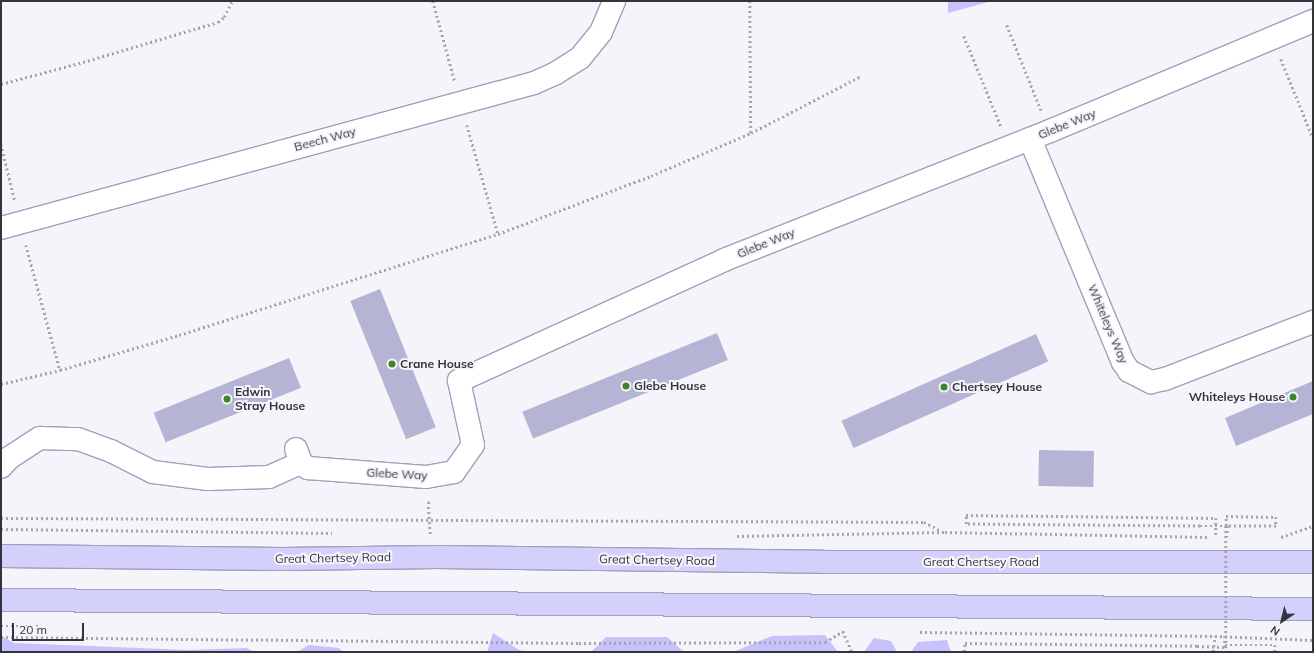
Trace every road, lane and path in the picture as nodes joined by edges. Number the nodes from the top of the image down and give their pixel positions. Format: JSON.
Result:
{"nodes":[{"id":1,"x":232,"y":1,"type":"edge"},
{"id":2,"x":434,"y":1,"type":"edge"},
{"id":3,"x":614,"y":1,"type":"edge"},
{"id":4,"x":750,"y":1,"type":"edge"},
{"id":5,"x":1313,"y":22,"type":"edge"},
{"id":6,"x":1007,"y":25,"type":"dead end"},
{"id":7,"x":964,"y":36,"type":"dead end"},
{"id":8,"x":1272,"y":38,"type":"junction"},
{"id":9,"x":859,"y":77,"type":"dead end"},
{"id":10,"x":1,"y":84,"type":"edge"},
{"id":11,"x":460,"y":103,"type":"junction"},
{"id":12,"x":751,"y":133,"type":"junction"},
{"id":13,"x":1040,"y":135,"type":"junction"},
{"id":14,"x":1313,"y":138,"type":"edge"},
{"id":15,"x":1,"y":144,"type":"edge"},
{"id":16,"x":1009,"y":147,"type":"junction"},
{"id":17,"x":10,"y":225,"type":"edge"},
{"id":18,"x":498,"y":234,"type":"junction"},
{"id":19,"x":32,"y":268,"type":"dead end"},
{"id":20,"x":1313,"y":322,"type":"edge"},
{"id":21,"x":60,"y":370,"type":"junction"},
{"id":22,"x":1,"y":384,"type":"edge"},
{"id":23,"x":1,"y":466,"type":"edge"},
{"id":24,"x":1,"y":518,"type":"edge"},
{"id":25,"x":1226,"y":526,"type":"junction"},
{"id":26,"x":1313,"y":526,"type":"edge"},
{"id":27,"x":1216,"y":537,"type":"junction"},
{"id":28,"x":1227,"y":537,"type":"junction"},
{"id":29,"x":1235,"y":537,"type":"dead end"},
{"id":30,"x":1274,"y":537,"type":"dead end"},
{"id":31,"x":1,"y":556,"type":"edge"},
{"id":32,"x":1313,"y":562,"type":"edge"},
{"id":33,"x":1,"y":600,"type":"edge"},
{"id":34,"x":1313,"y":609,"type":"edge"},
{"id":35,"x":843,"y":631,"type":"junction"},
{"id":36,"x":851,"y":631,"type":"dead end"},
{"id":37,"x":914,"y":632,"type":"dead end"},
{"id":38,"x":1215,"y":636,"type":"junction"},
{"id":39,"x":1224,"y":636,"type":"junction"},
{"id":40,"x":1,"y":637,"type":"edge"},
{"id":41,"x":1313,"y":641,"type":"edge"},
{"id":42,"x":1226,"y":646,"type":"junction"},
{"id":43,"x":852,"y":652,"type":"edge"},
{"id":44,"x":964,"y":652,"type":"edge"},
{"id":45,"x":1213,"y":652,"type":"edge"},
{"id":46,"x":1226,"y":652,"type":"edge"},
{"id":47,"x":1275,"y":652,"type":"edge"}],
"edges":[{"from":1,"to":10,"type":"path"},
{"from":2,"to":11,"type":"path"},
{"from":3,"to":11,"type":"street","name":"Beech Way"},
{"from":4,"to":12,"type":"path"},
{"from":5,"to":8,"type":"street","name":"Glebe Way"},
{"from":6,"to":13,"type":"path"},
{"from":7,"to":16,"type":"path"},
{"from":8,"to":13,"type":"street","name":"Glebe Way"},
{"from":8,"to":14,"type":"path"},
{"from":9,"to":12,"type":"path"},
{"from":11,"to":17,"type":"street","name":"Beech Way"},
{"from":11,"to":18,"type":"path"},
{"from":12,"to":18,"type":"path"},
{"from":13,"to":16,"type":"street","name":"Glebe Way"},
{"from":13,"to":20,"type":"street","name":"Whiteleys Way"},
{"from":15,"to":17,"type":"path"},
{"from":16,"to":23,"type":"street","name":"Glebe Way"},
{"from":18,"to":21,"type":"path"},
{"from":19,"to":21,"type":"path"},
{"from":21,"to":22,"type":"path"},
{"from":24,"to":27,"type":"path"},
{"from":25,"to":27,"type":"path","bridge":true},
{"from":25,"to":28,"type":"path"},
{"from":25,"to":42,"type":"path","bridge":true},
{"from":26,"to":30,"type":"path"},
{"from":27,"to":28,"type":"path"},
{"from":28,"to":29,"type":"path"},
{"from":31,"to":32,"type":"highway","name":"Great Chertsey Road"},
{"from":33,"to":34,"type":"highway"},
{"from":35,"to":36,"type":"path"},
{"from":35,"to":40,"type":"path"},
{"from":35,"to":43,"type":"path"},
{"from":37,"to":38,"type":"path"},
{"from":38,"to":39,"type":"path"},
{"from":38,"to":45,"type":"path"},
{"from":39,"to":41,"type":"path"},
{"from":39,"to":47,"type":"path"},
{"from":42,"to":44,"type":"path","bridge":true},
{"from":42,"to":46,"type":"path","bridge":true}]}
